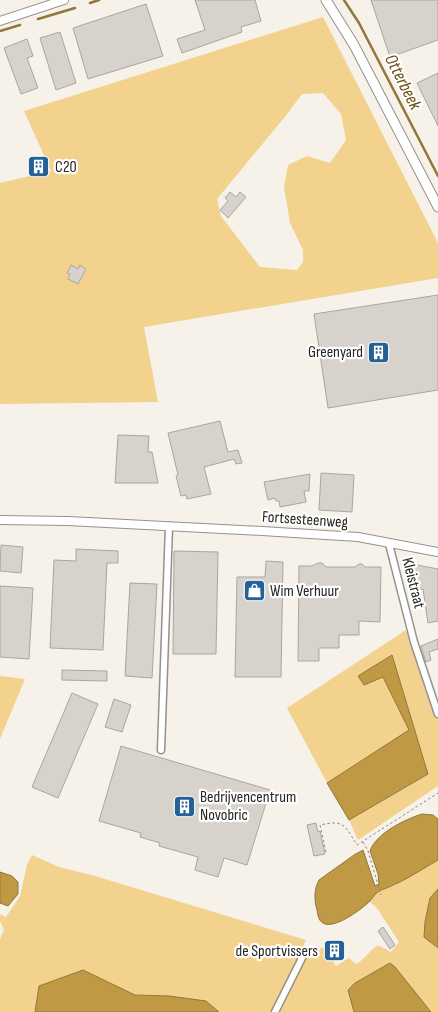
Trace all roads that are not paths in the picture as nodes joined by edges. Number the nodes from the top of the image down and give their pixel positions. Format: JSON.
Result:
{"nodes":[{"id":1,"x":64,"y":0,"type":"edge"},
{"id":2,"x":326,"y":0,"type":"edge"},
{"id":3,"x":0,"y":21,"type":"edge"},
{"id":4,"x":438,"y":207,"type":"edge"},
{"id":5,"x":0,"y":520,"type":"edge"},
{"id":6,"x":169,"y":526,"type":"junction"},
{"id":7,"x":389,"y":544,"type":"junction"},
{"id":8,"x":438,"y":552,"type":"edge"},
{"id":9,"x":438,"y":714,"type":"edge"},
{"id":10,"x":161,"y":750,"type":"dead end"},
{"id":11,"x":304,"y":954,"type":"dead end"},
{"id":12,"x":275,"y":1012,"type":"edge"}],
"edges":[{"from":1,"to":3,"type":"street"},
{"from":2,"to":4,"type":"main road"},
{"from":5,"to":6,"type":"street","name":"Fortsesteenweg"},
{"from":6,"to":7,"type":"street","name":"Fortsesteenweg"},
{"from":6,"to":10,"type":"street"},
{"from":7,"to":8,"type":"street","name":"Fortsesteenweg"},
{"from":7,"to":9,"type":"street","name":"Kleistraat"},
{"from":11,"to":12,"type":"street"}]}
